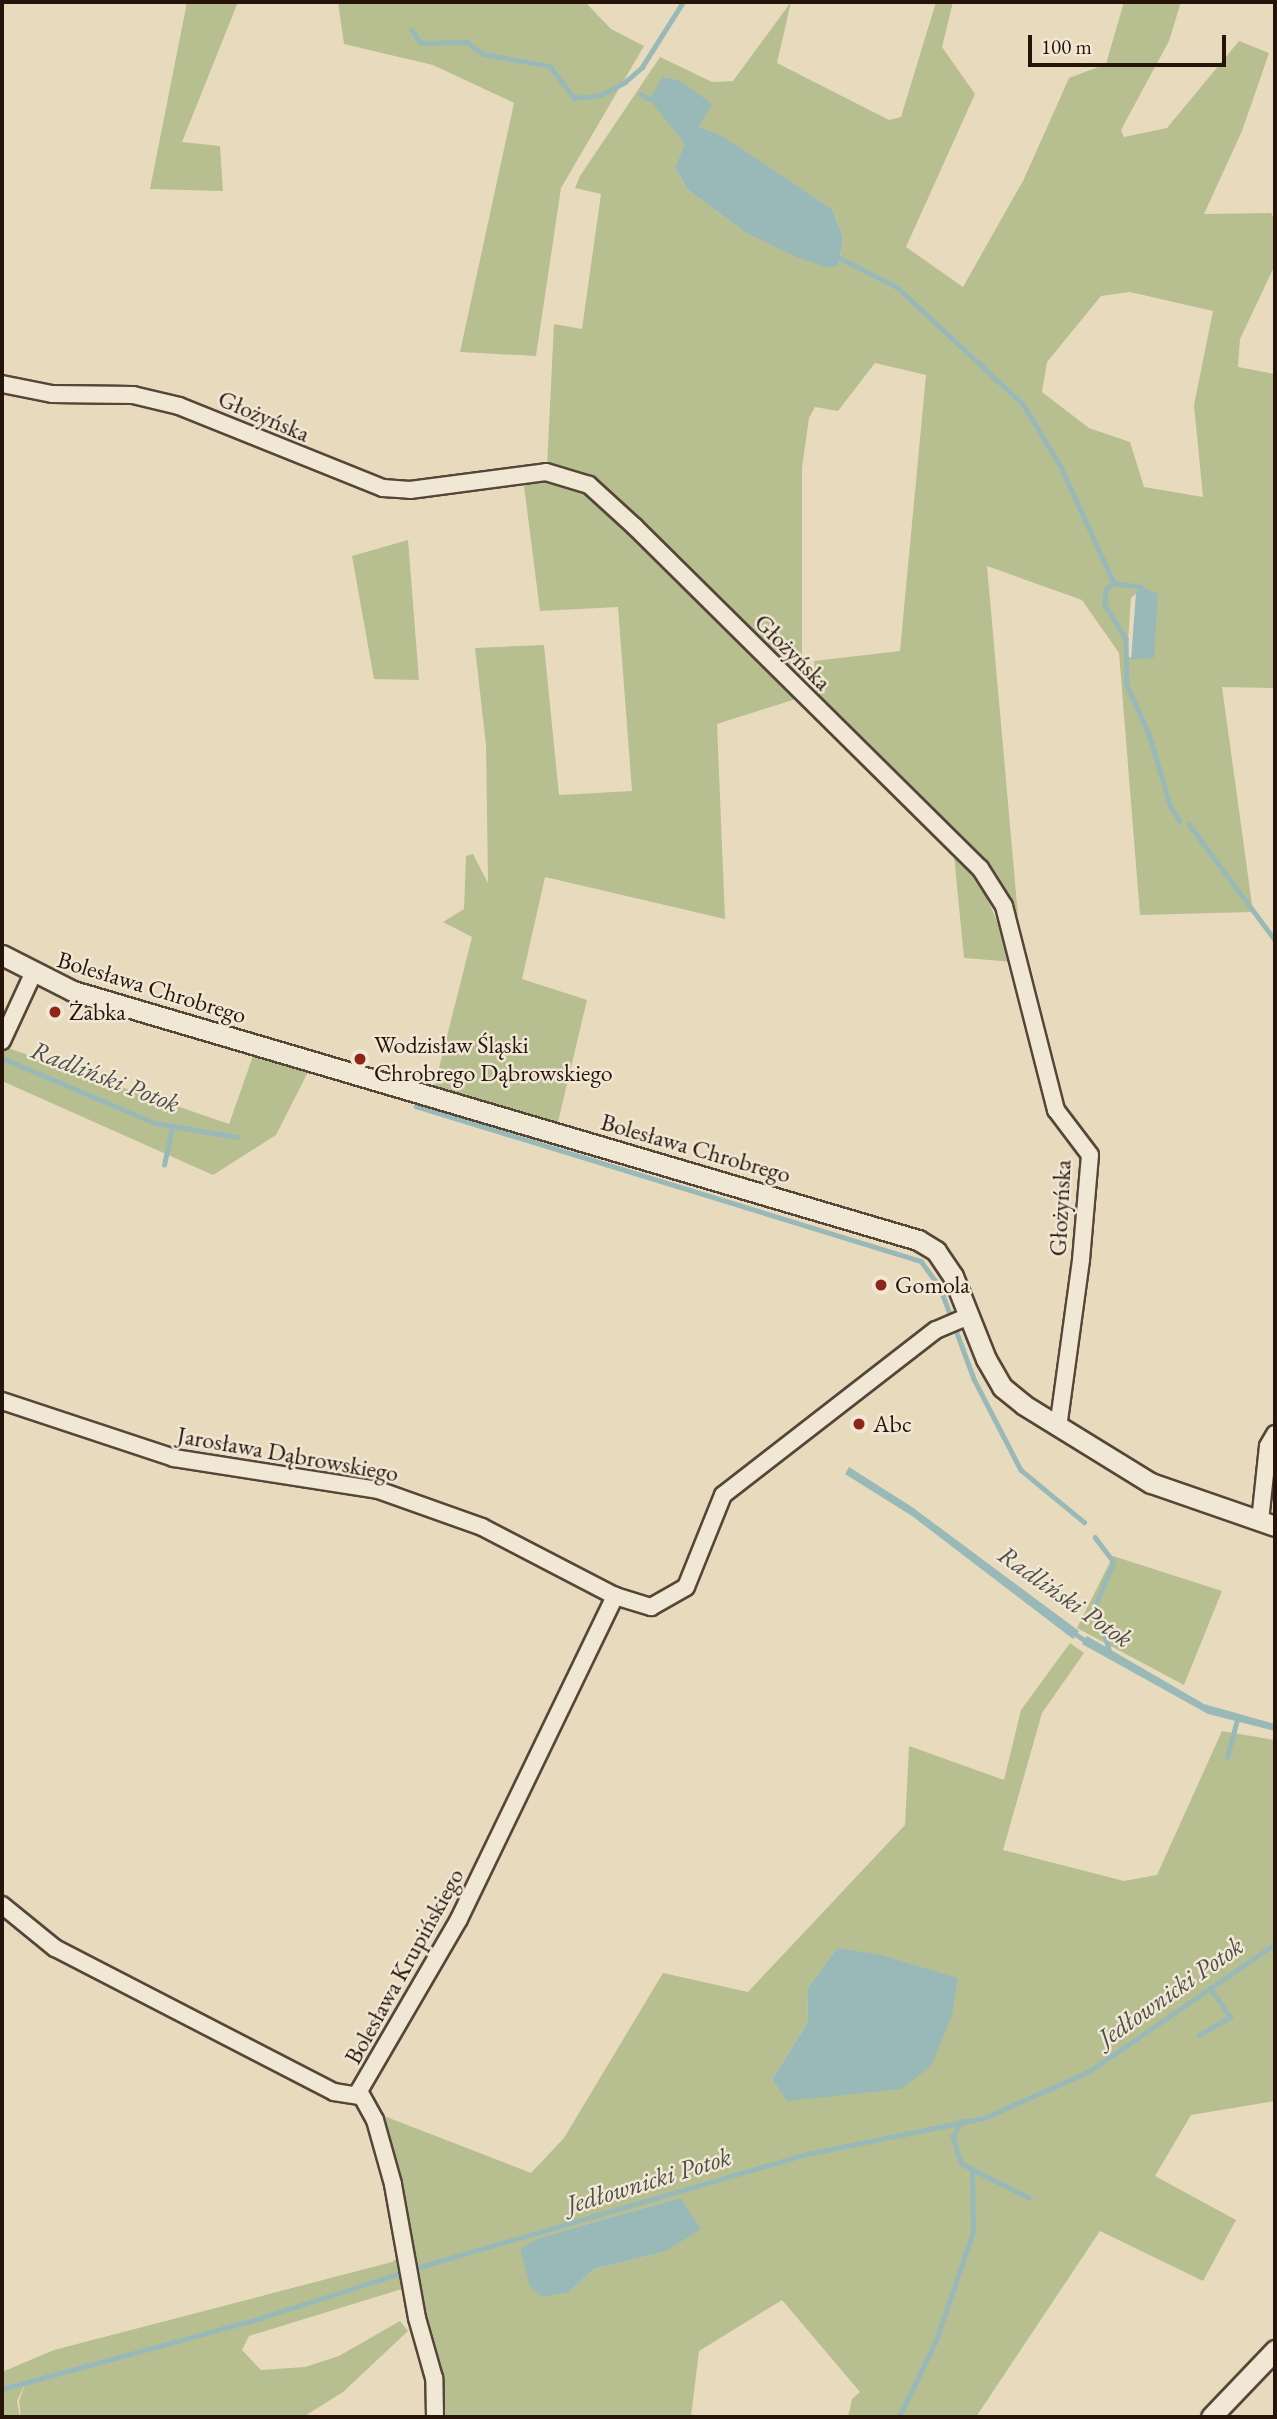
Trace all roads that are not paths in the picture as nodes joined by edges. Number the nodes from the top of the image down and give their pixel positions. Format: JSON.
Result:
{"nodes":[{"id":1,"x":2,"y":384,"type":"edge"},
{"id":2,"x":2,"y":955,"type":"edge"},
{"id":3,"x":33,"y":974,"type":"junction"},
{"id":4,"x":2,"y":1040,"type":"edge"},
{"id":5,"x":958,"y":1321,"type":"junction"},
{"id":6,"x":2,"y":1401,"type":"edge"},
{"id":7,"x":1058,"y":1427,"type":"junction"},
{"id":8,"x":1275,"y":1434,"type":"edge"},
{"id":9,"x":1267,"y":1523,"type":"edge"},
{"id":10,"x":615,"y":1596,"type":"junction"},
{"id":11,"x":2,"y":1905,"type":"edge"},
{"id":12,"x":360,"y":2096,"type":"junction"},
{"id":13,"x":1275,"y":2350,"type":"edge"},
{"id":14,"x":435,"y":2417,"type":"edge"},
{"id":15,"x":1212,"y":2417,"type":"edge"}],
"edges":[{"from":1,"to":7,"type":"street","name":"Głożyńska"},
{"from":2,"to":3,"type":"street","name":"Bolesława Chrobrego"},
{"from":3,"to":4,"type":"street"},
{"from":3,"to":5,"type":"street","name":"Bolesława Chrobrego"},
{"from":5,"to":7,"type":"street","name":"Bolesława Chrobrego"},
{"from":5,"to":10,"type":"street","name":"Jarosława Dąbrowskiego"},
{"from":6,"to":10,"type":"street","name":"Jarosława Dąbrowskiego"},
{"from":7,"to":9,"type":"street","name":"Bolesława Chrobrego"},
{"from":8,"to":9,"type":"street"},
{"from":10,"to":12,"type":"street","name":"Bolesława Krupińskiego"},
{"from":11,"to":12,"type":"street"},
{"from":12,"to":14,"type":"street","name":"Bolesława Krupińskiego"},
{"from":13,"to":15,"type":"street"}]}
